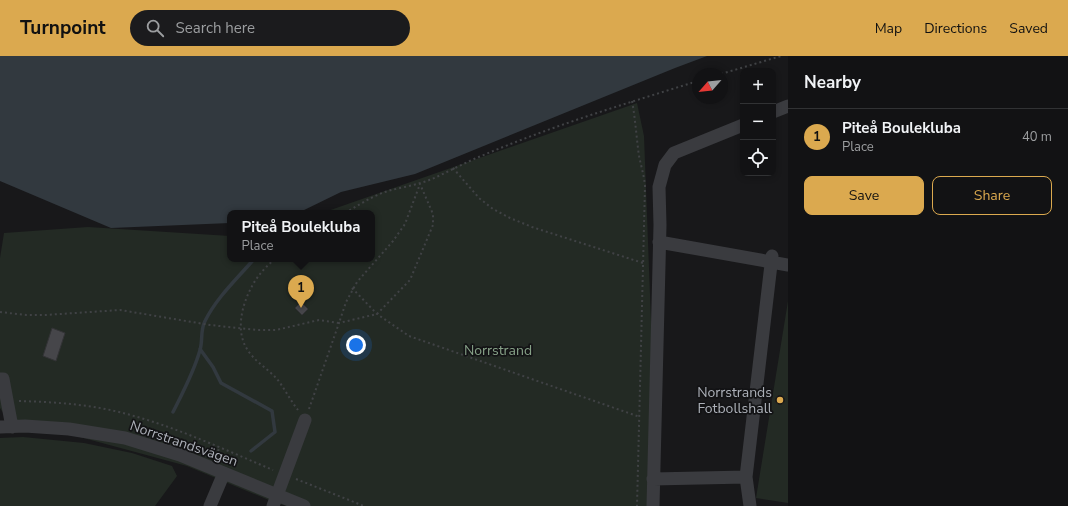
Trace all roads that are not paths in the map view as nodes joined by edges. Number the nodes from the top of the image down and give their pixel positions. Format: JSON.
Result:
{"nodes":[{"id":1,"x":788,"y":106,"type":"edge"},
{"id":2,"x":776,"y":111,"type":"edge"},
{"id":3,"x":740,"y":126,"type":"edge"},
{"id":4,"x":659,"y":242,"type":"junction"},
{"id":5,"x":772,"y":259,"type":"junction"},
{"id":6,"x":788,"y":264,"type":"edge"},
{"id":7,"x":0,"y":379,"type":"edge"},
{"id":8,"x":305,"y":420,"type":"road end"},
{"id":9,"x":6,"y":427,"type":"edge"},
{"id":10,"x":224,"y":473,"type":"junction"},
{"id":11,"x":746,"y":477,"type":"junction"},
{"id":12,"x":653,"y":479,"type":"junction"},
{"id":13,"x":275,"y":500,"type":"edge"},
{"id":14,"x":210,"y":506,"type":"edge"},
{"id":15,"x":304,"y":506,"type":"edge"},
{"id":16,"x":652,"y":506,"type":"edge"},
{"id":17,"x":750,"y":506,"type":"edge"}],
"edges":[{"from":1,"to":2,"type":"street"},
{"from":3,"to":4,"type":"street"},
{"from":4,"to":5,"type":"street"},
{"from":4,"to":12,"type":"street"},
{"from":5,"to":6,"type":"street"},
{"from":5,"to":11,"type":"street"},
{"from":7,"to":9,"type":"street"},
{"from":8,"to":13,"type":"street"},
{"from":9,"to":10,"type":"street","name":"Norrstrandsvägen"},
{"from":10,"to":13,"type":"street","name":"Norrstrandsvägen"},
{"from":10,"to":14,"type":"street"},
{"from":11,"to":12,"type":"street"},
{"from":11,"to":17,"type":"street"},
{"from":12,"to":16,"type":"street"},
{"from":13,"to":15,"type":"street","name":"Norrstrandsvägen"}]}
